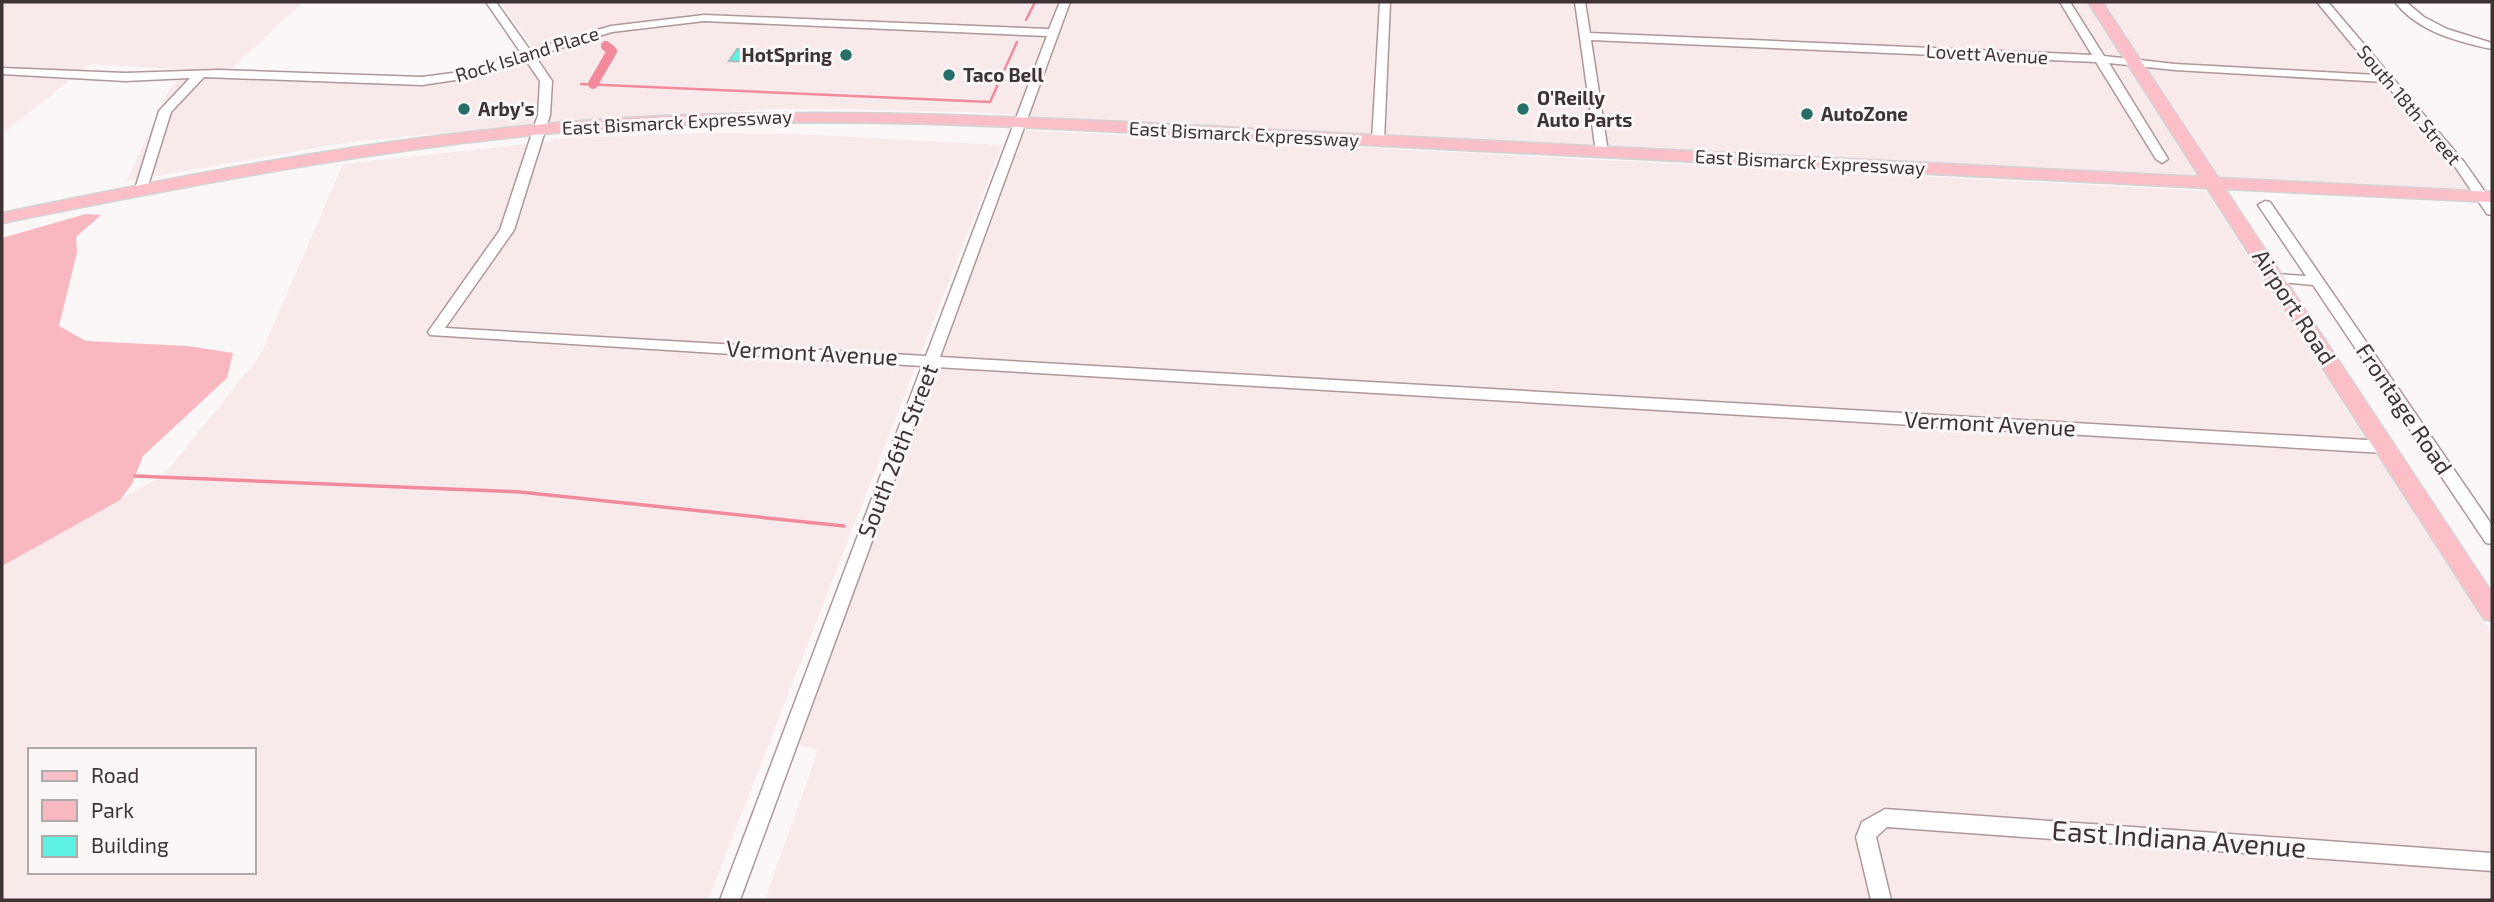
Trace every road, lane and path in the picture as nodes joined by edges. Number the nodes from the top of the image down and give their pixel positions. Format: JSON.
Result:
{"nodes":[{"id":1,"x":491,"y":2,"type":"edge"},
{"id":2,"x":1065,"y":2,"type":"edge"},
{"id":3,"x":1385,"y":2,"type":"edge"},
{"id":4,"x":1580,"y":2,"type":"edge"},
{"id":5,"x":2064,"y":2,"type":"edge"},
{"id":6,"x":2095,"y":2,"type":"edge"},
{"id":7,"x":2322,"y":2,"type":"edge"},
{"id":8,"x":2400,"y":2,"type":"edge"},
{"id":9,"x":1052,"y":33,"type":"junction"},
{"id":10,"x":1585,"y":36,"type":"junction"},
{"id":11,"x":2492,"y":47,"type":"edge"},
{"id":12,"x":530,"y":54,"type":"junction"},
{"id":13,"x":2100,"y":60,"type":"junction"},
{"id":14,"x":2136,"y":65,"type":"junction"},
{"id":15,"x":2,"y":71,"type":"edge"},
{"id":16,"x":201,"y":73,"type":"junction"},
{"id":17,"x":2388,"y":79,"type":"junction"},
{"id":18,"x":1020,"y":122,"type":"junction"},
{"id":19,"x":541,"y":130,"type":"junction"},
{"id":20,"x":1378,"y":141,"type":"junction"},
{"id":21,"x":1602,"y":152,"type":"junction"},
{"id":22,"x":2162,"y":159,"type":"dead end"},
{"id":23,"x":2213,"y":183,"type":"junction"},
{"id":24,"x":141,"y":189,"type":"junction"},
{"id":25,"x":2489,"y":201,"type":"edge"},
{"id":26,"x":2265,"y":205,"type":"dead end"},
{"id":27,"x":2,"y":218,"type":"edge"},
{"id":28,"x":2275,"y":278,"type":"junction"},
{"id":29,"x":2316,"y":281,"type":"junction"},
{"id":30,"x":932,"y":360,"type":"junction"},
{"id":31,"x":2384,"y":447,"type":"junction"},
{"id":32,"x":2492,"y":538,"type":"edge"},
{"id":33,"x":2492,"y":612,"type":"edge"},
{"id":34,"x":2492,"y":862,"type":"edge"},
{"id":35,"x":730,"y":900,"type":"edge"},
{"id":36,"x":1881,"y":900,"type":"edge"}],
"edges":[{"from":1,"to":12,"type":"street"},
{"from":2,"to":9,"type":"street","name":"South 26th Street"},
{"from":3,"to":20,"type":"street"},
{"from":4,"to":10,"type":"street"},
{"from":5,"to":13,"type":"street"},
{"from":6,"to":14,"type":"main road","name":"Airport Road"},
{"from":7,"to":17,"type":"street","name":"South 18th Street"},
{"from":8,"to":11,"type":"street"},
{"from":9,"to":12,"type":"street","name":"Rock Island Place"},
{"from":9,"to":18,"type":"street","name":"South 26th Street"},
{"from":10,"to":13,"type":"street","name":"Lovett Avenue"},
{"from":10,"to":21,"type":"street"},
{"from":12,"to":16,"type":"street","name":"Rock Island Place"},
{"from":12,"to":19,"type":"street"},
{"from":13,"to":14,"type":"street","name":"Lovett Avenue"},
{"from":13,"to":22,"type":"street"},
{"from":14,"to":17,"type":"street","name":"Lovett Avenue"},
{"from":14,"to":23,"type":"main road","name":"Airport Road"},
{"from":15,"to":16,"type":"street","name":"Rock Island Place"},
{"from":16,"to":24,"type":"street"},
{"from":17,"to":25,"type":"street","name":"South 18th Street"},
{"from":18,"to":19,"type":"main road","name":"East Bismarck Expressway"},
{"from":18,"to":20,"type":"main road","name":"East Bismarck Expressway"},
{"from":18,"to":30,"type":"street","name":"South 26th Street"},
{"from":19,"to":24,"type":"main road","name":"East Bismarck Expressway"},
{"from":19,"to":30,"type":"street","name":"Vermont Avenue"},
{"from":20,"to":21,"type":"main road","name":"East Bismarck Expressway"},
{"from":21,"to":23,"type":"main road","name":"East Bismarck Expressway"},
{"from":23,"to":25,"type":"main road","name":"East Bismarck Expressway"},
{"from":23,"to":28,"type":"main road","name":"Airport Road"},
{"from":24,"to":27,"type":"main road","name":"East Bismarck Expressway"},
{"from":26,"to":29,"type":"street","name":"Frontage Road"},
{"from":28,"to":29,"type":"street"},
{"from":28,"to":31,"type":"main road","name":"Airport Road"},
{"from":29,"to":32,"type":"street","name":"Frontage Road"},
{"from":30,"to":31,"type":"street","name":"Vermont Avenue"},
{"from":30,"to":35,"type":"street","name":"South 26th Street"},
{"from":31,"to":33,"type":"main road","name":"Airport Road"},
{"from":34,"to":36,"type":"street","name":"East Indiana Avenue"}]}
